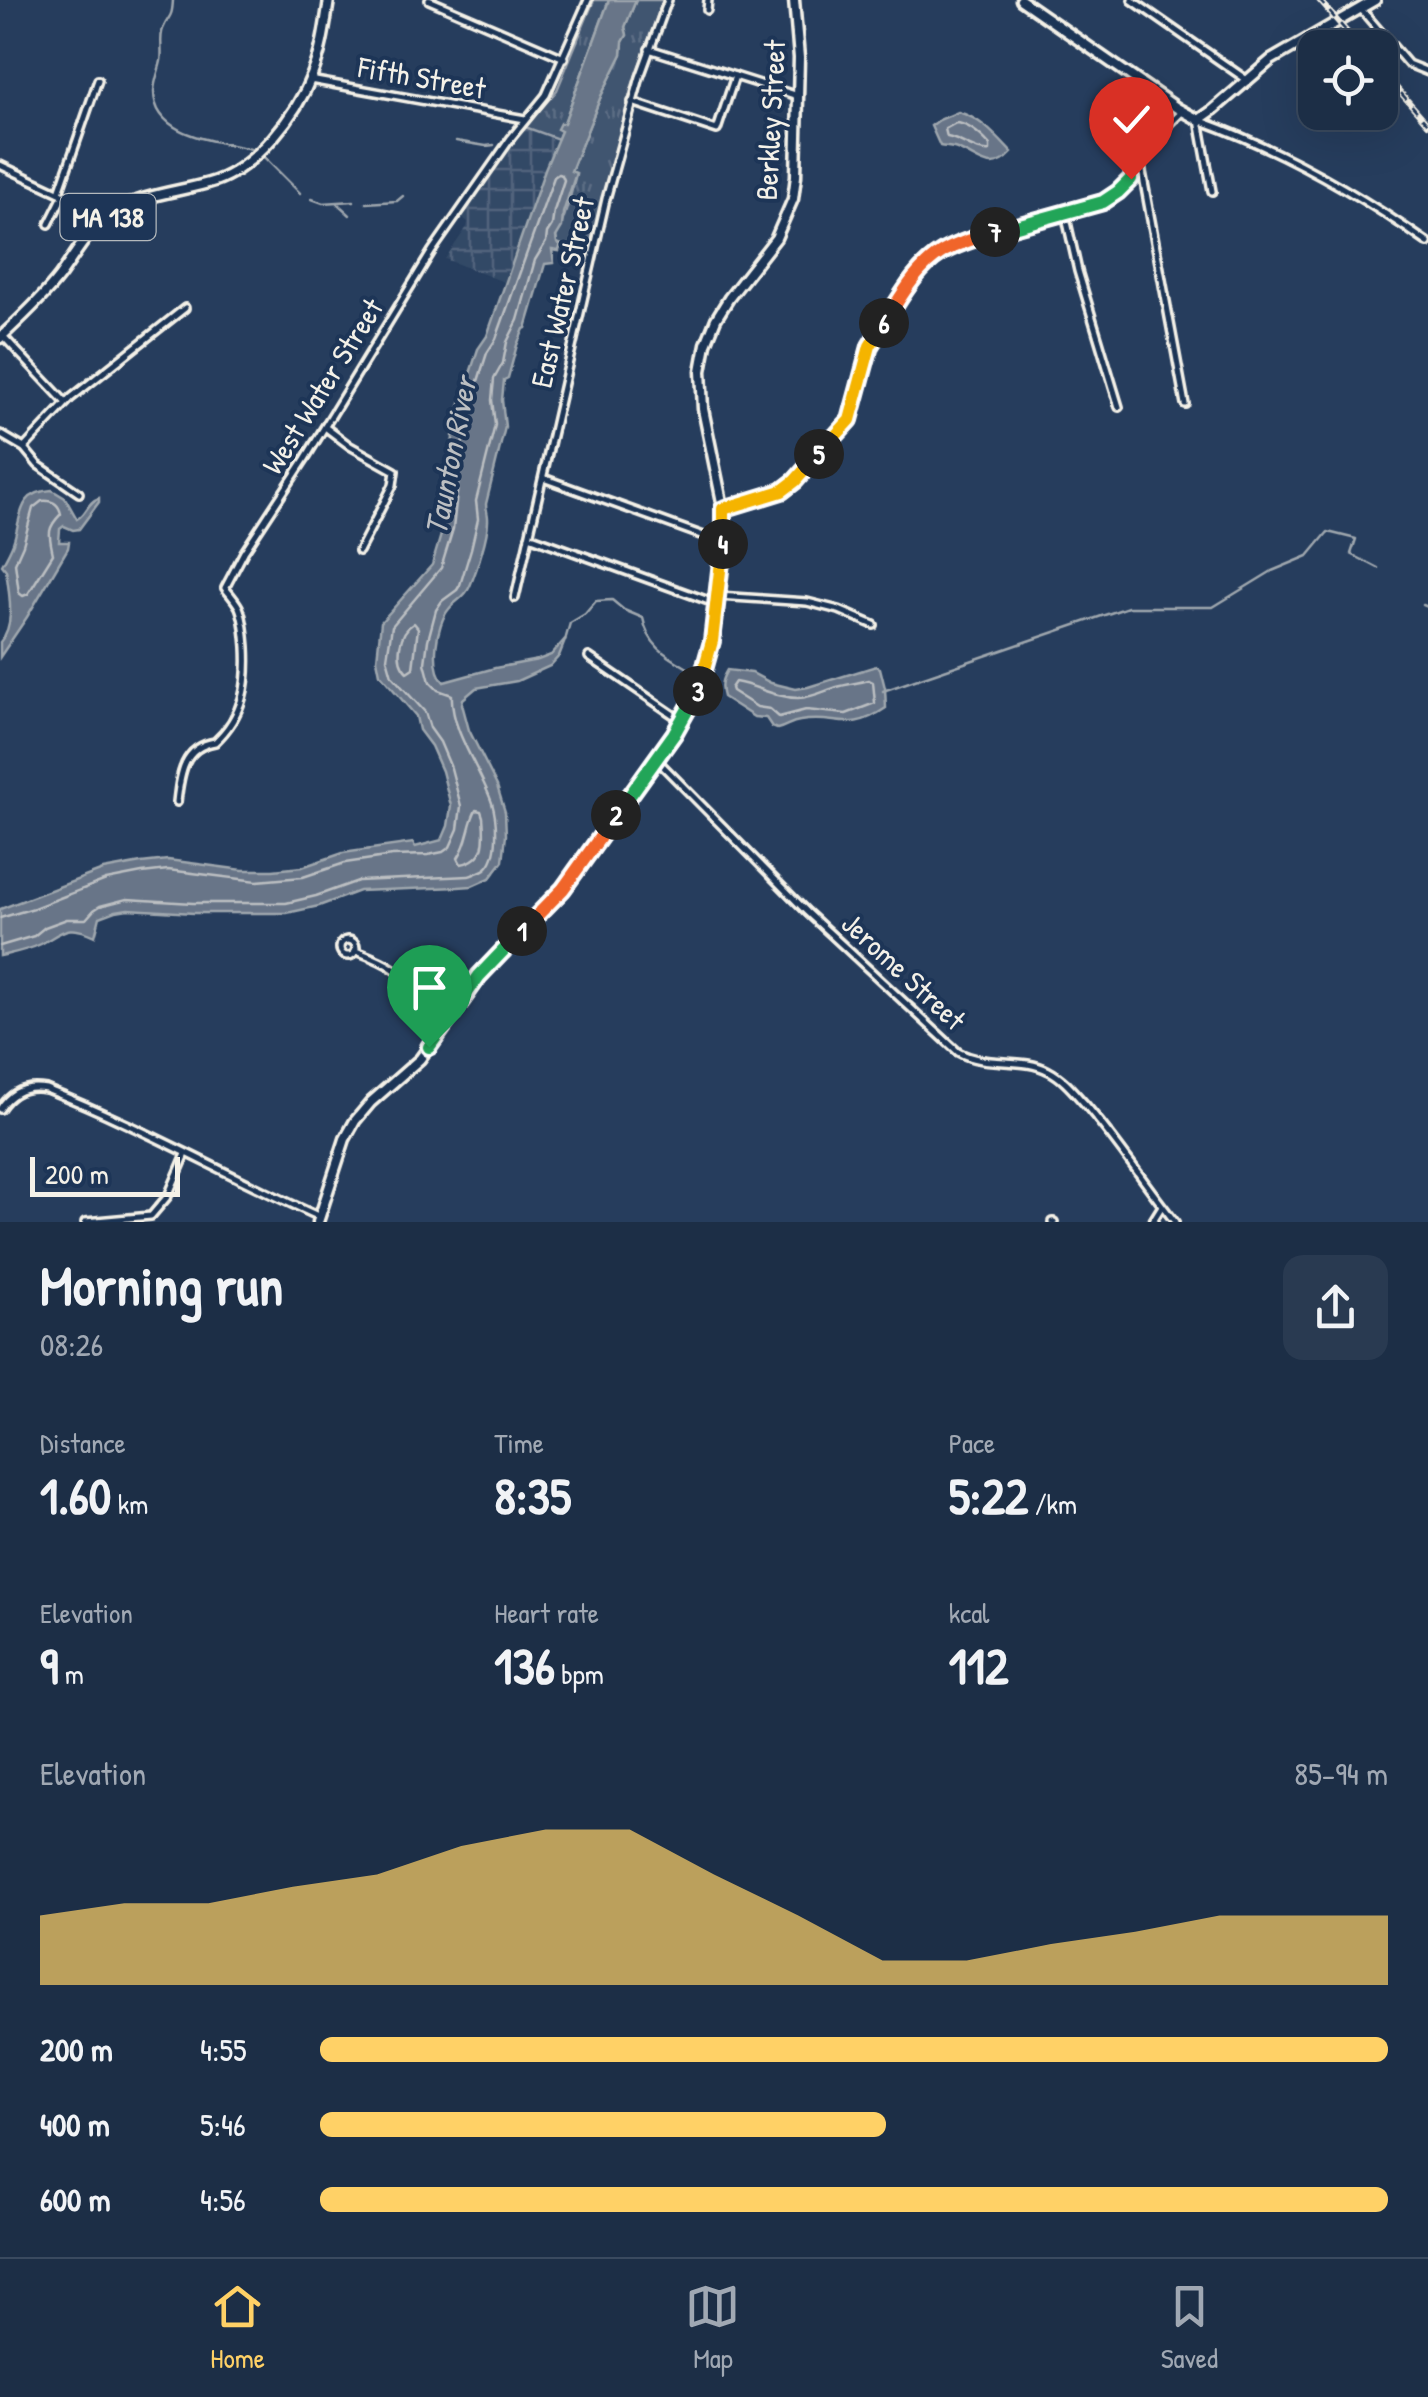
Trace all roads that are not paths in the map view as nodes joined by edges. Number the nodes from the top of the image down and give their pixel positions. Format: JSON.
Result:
{"nodes":[{"id":1,"x":329,"y":0,"type":"edge"},
{"id":2,"x":429,"y":0,"type":"edge"},
{"id":3,"x":588,"y":0,"type":"edge"},
{"id":4,"x":668,"y":0,"type":"edge"},
{"id":5,"x":708,"y":0,"type":"edge"},
{"id":6,"x":794,"y":0,"type":"edge"},
{"id":7,"x":1022,"y":0,"type":"edge"},
{"id":8,"x":1132,"y":0,"type":"edge"},
{"id":9,"x":1375,"y":0,"type":"edge"},
{"id":10,"x":1360,"y":8,"type":"junction"},
{"id":11,"x":707,"y":10,"type":"dead end"},
{"id":12,"x":649,"y":49,"type":"junction"},
{"id":13,"x":564,"y":58,"type":"junction"},
{"id":14,"x":1428,"y":72,"type":"edge"},
{"id":15,"x":734,"y":76,"type":"junction"},
{"id":16,"x":98,"y":80,"type":"dead end"},
{"id":17,"x":310,"y":80,"type":"junction"},
{"id":18,"x":1247,"y":80,"type":"junction"},
{"id":19,"x":798,"y":96,"type":"junction"},
{"id":20,"x":632,"y":102,"type":"junction"},
{"id":21,"x":1182,"y":112,"type":"junction"},
{"id":22,"x":525,"y":119,"type":"junction"},
{"id":23,"x":1199,"y":120,"type":"junction"},
{"id":24,"x":1141,"y":164,"type":"junction"},
{"id":25,"x":0,"y":165,"type":"edge"},
{"id":26,"x":1212,"y":191,"type":"dead end"},
{"id":27,"x":61,"y":194,"type":"junction"},
{"id":28,"x":1065,"y":212,"type":"junction"},
{"id":29,"x":109,"y":216,"type":"junction"},
{"id":30,"x":49,"y":224,"type":"dead end"},
{"id":31,"x":1428,"y":243,"type":"edge"},
{"id":32,"x":186,"y":308,"type":"dead end"},
{"id":33,"x":1,"y":337,"type":"edge"},
{"id":34,"x":66,"y":403,"type":"junction"},
{"id":35,"x":1185,"y":404,"type":"dead end"},
{"id":36,"x":1119,"y":407,"type":"dead end"},
{"id":37,"x":324,"y":427,"type":"junction"},
{"id":38,"x":0,"y":434,"type":"edge"},
{"id":39,"x":24,"y":448,"type":"junction"},
{"id":40,"x":543,"y":478,"type":"junction"},
{"id":41,"x":79,"y":492,"type":"dead end"},
{"id":42,"x":723,"y":509,"type":"junction"},
{"id":43,"x":529,"y":536,"type":"junction"},
{"id":44,"x":723,"y":543,"type":"junction"},
{"id":45,"x":359,"y":551,"type":"dead end"},
{"id":46,"x":516,"y":598,"type":"dead end"},
{"id":47,"x":717,"y":600,"type":"junction"},
{"id":48,"x":874,"y":625,"type":"dead end"},
{"id":49,"x":589,"y":658,"type":"dead end"},
{"id":50,"x":682,"y":721,"type":"junction"},
{"id":51,"x":656,"y":760,"type":"junction"},
{"id":52,"x":177,"y":802,"type":"dead end"},
{"id":53,"x":356,"y":951,"type":"dead end"},
{"id":54,"x":442,"y":1030,"type":"junction"},
{"id":55,"x":0,"y":1109,"type":"edge"},
{"id":56,"x":186,"y":1154,"type":"junction"},
{"id":57,"x":1162,"y":1206,"type":"junction"},
{"id":58,"x":319,"y":1220,"type":"edge"},
{"id":59,"x":84,"y":1222,"type":"edge"},
{"id":60,"x":1152,"y":1222,"type":"edge"},
{"id":61,"x":1174,"y":1222,"type":"edge"}],
"edges":[{"from":1,"to":17,"type":"main road","number":"MA 138"},
{"from":2,"to":13,"type":"street"},
{"from":3,"to":13,"type":"street","name":"West Water Street"},
{"from":4,"to":12,"type":"street","name":"East Water Street"},
{"from":5,"to":11,"type":"street"},
{"from":6,"to":19,"type":"main road","name":"Berkley Street"},
{"from":7,"to":21,"type":"main road"},
{"from":8,"to":18,"type":"street"},
{"from":9,"to":10,"type":"main road"},
{"from":10,"to":14,"type":"street"},
{"from":10,"to":18,"type":"main road"},
{"from":12,"to":15,"type":"street"},
{"from":12,"to":20,"type":"street","name":"East Water Street"},
{"from":13,"to":22,"type":"street","name":"West Water Street"},
{"from":15,"to":19,"type":"street"},
{"from":15,"to":20,"type":"street"},
{"from":16,"to":27,"type":"street"},
{"from":17,"to":22,"type":"street","name":"Fifth Street"},
{"from":17,"to":29,"type":"main road","number":"MA 138"},
{"from":18,"to":23,"type":"main road"},
{"from":19,"to":42,"type":"main road","name":"Berkley Street"},
{"from":20,"to":40,"type":"street","name":"East Water Street"},
{"from":21,"to":23,"type":"main road"},
{"from":21,"to":24,"type":"street"},
{"from":22,"to":37,"type":"street","name":"West Water Street"},
{"from":23,"to":26,"type":"street"},
{"from":23,"to":31,"type":"street"},
{"from":24,"to":28,"type":"street"},
{"from":24,"to":35,"type":"street"},
{"from":25,"to":27,"type":"street"},
{"from":27,"to":29,"type":"street"},
{"from":27,"to":30,"type":"street"},
{"from":28,"to":36,"type":"street"},
{"from":28,"to":42,"type":"street"},
{"from":29,"to":33,"type":"main road","number":"MA 138"},
{"from":32,"to":34,"type":"street"},
{"from":33,"to":34,"type":"street"},
{"from":34,"to":39,"type":"street"},
{"from":37,"to":45,"type":"street"},
{"from":37,"to":52,"type":"street","name":"West Water Street"},
{"from":38,"to":39,"type":"street"},
{"from":39,"to":41,"type":"street"},
{"from":40,"to":43,"type":"street","name":"East Water Street"},
{"from":40,"to":44,"type":"street"},
{"from":42,"to":44,"type":"main road","name":"Berkley Street"},
{"from":43,"to":46,"type":"street","name":"East Water Street"},
{"from":43,"to":47,"type":"street"},
{"from":44,"to":47,"type":"main road","name":"Berkley Street"},
{"from":47,"to":48,"type":"street"},
{"from":47,"to":50,"type":"main road","name":"Berkley Street"},
{"from":49,"to":50,"type":"street"},
{"from":50,"to":51,"type":"main road","name":"Berkley Street"},
{"from":51,"to":54,"type":"main road","name":"Berkley Street"},
{"from":51,"to":57,"type":"street","name":"Jerome Street"},
{"from":53,"to":54,"type":"street"},
{"from":54,"to":58,"type":"main road","name":"Berkley Street"},
{"from":55,"to":56,"type":"street"},
{"from":56,"to":58,"type":"street"},
{"from":56,"to":59,"type":"street"},
{"from":57,"to":60,"type":"street"},
{"from":57,"to":61,"type":"street","name":"Jerome Street"}]}
